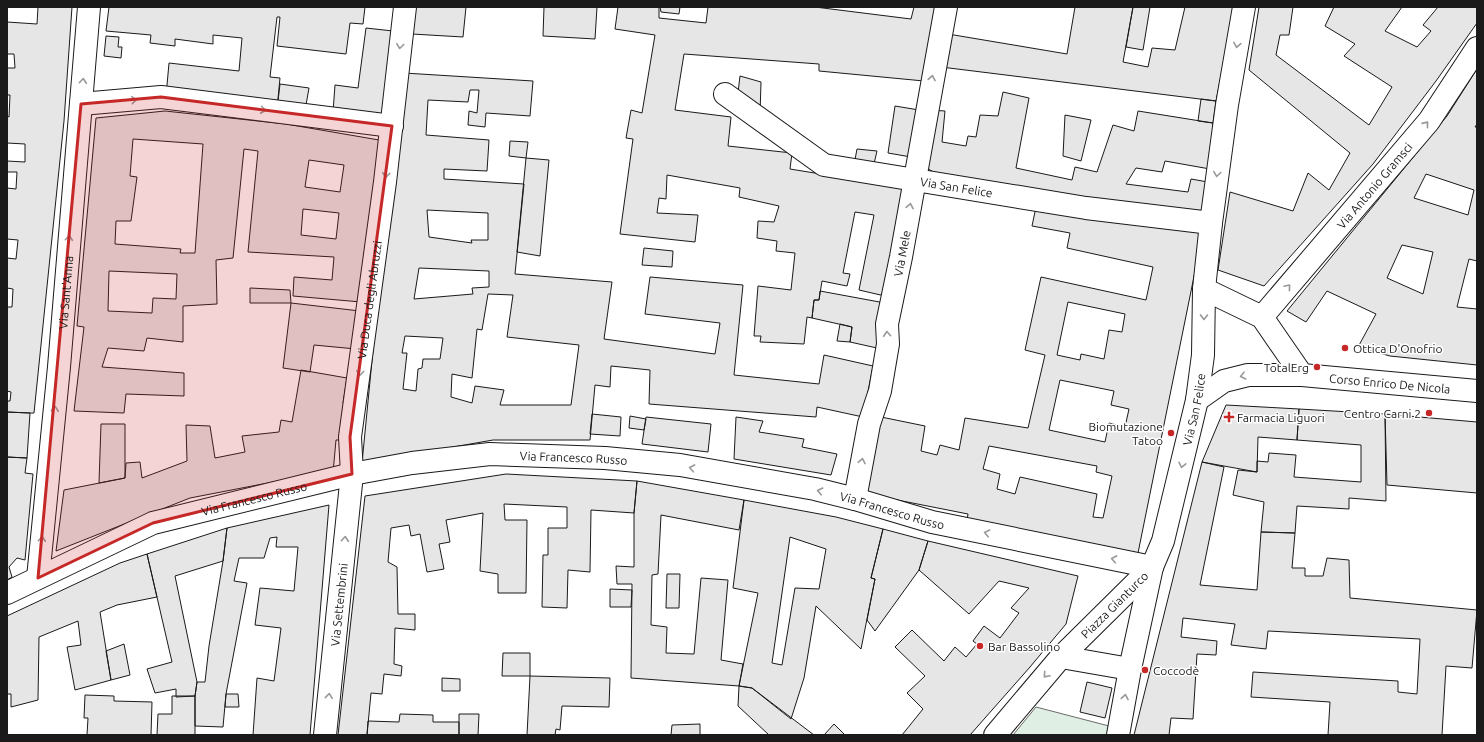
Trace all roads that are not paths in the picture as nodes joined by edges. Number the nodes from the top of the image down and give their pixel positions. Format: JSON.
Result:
{"nodes":[{"id":1,"x":89,"y":7,"type":"edge"},
{"id":2,"x":405,"y":7,"type":"edge"},
{"id":3,"x":946,"y":7,"type":"edge"},
{"id":4,"x":1244,"y":7,"type":"edge"},
{"id":5,"x":1477,"y":48,"type":"edge"},
{"id":6,"x":725,"y":94,"type":"dead end"},
{"id":7,"x":81,"y":104,"type":"junction"},
{"id":8,"x":392,"y":126,"type":"junction"},
{"id":9,"x":914,"y":179,"type":"junction"},
{"id":10,"x":1211,"y":223,"type":"junction"},
{"id":11,"x":1204,"y":289,"type":"junction"},
{"id":12,"x":1262,"y":317,"type":"junction"},
{"id":13,"x":1302,"y":375,"type":"junction"},
{"id":14,"x":1477,"y":391,"type":"edge"},
{"id":15,"x":1197,"y":400,"type":"junction"},
{"id":16,"x":352,"y":474,"type":"junction"},
{"id":17,"x":855,"y":499,"type":"junction"},
{"id":18,"x":1152,"y":567,"type":"junction"},
{"id":19,"x":38,"y":578,"type":"junction"},
{"id":20,"x":7,"y":593,"type":"edge"},
{"id":21,"x":1061,"y":657,"type":"junction"},
{"id":22,"x":1130,"y":669,"type":"junction"},
{"id":23,"x":325,"y":735,"type":"edge"},
{"id":24,"x":994,"y":735,"type":"edge"},
{"id":25,"x":1118,"y":735,"type":"edge"}],
"edges":[{"from":7,"to":1,"type":"street","name":"Via Sant'Anna","one_way":true},
{"from":2,"to":8,"type":"street","name":"Via Duca degli Abruzzi","one_way":true},
{"from":9,"to":3,"type":"street","name":"Via Mele","one_way":true},
{"from":4,"to":10,"type":"street","name":"Via San Felice","one_way":true},
{"from":12,"to":5,"type":"street","name":"Via Antonio Gramsci","one_way":true},
{"from":6,"to":9,"type":"street","name":"Via San Felice"},
{"from":7,"to":8,"type":"street","one_way":true},
{"from":19,"to":7,"type":"street","name":"Via Sant'Anna","one_way":true},
{"from":8,"to":16,"type":"street","name":"Via Duca degli Abruzzi","one_way":true},
{"from":9,"to":10,"type":"street","name":"Via San Felice"},
{"from":17,"to":9,"type":"street","name":"Via Mele","one_way":true},
{"from":10,"to":11,"type":"street","name":"Via San Felice"},
{"from":11,"to":12,"type":"street"},
{"from":11,"to":15,"type":"street","name":"Via San Felice","one_way":true},
{"from":12,"to":13,"type":"street"},
{"from":13,"to":14,"type":"street","name":"Corso Enrico De Nicola"},
{"from":13,"to":15,"type":"street","name":"Corso Enrico De Nicola","one_way":true},
{"from":15,"to":18,"type":"street","name":"Via San Felice","one_way":true},
{"from":17,"to":16,"type":"street","name":"Via Francesco Russo","one_way":true},
{"from":16,"to":19,"type":"street","name":"Via Francesco Russo"},
{"from":23,"to":16,"type":"street","name":"Via Settembrini","one_way":true},
{"from":18,"to":17,"type":"street","name":"Via Francesco Russo","one_way":true},
{"from":18,"to":21,"type":"street","name":"Piazza Gianturco"},
{"from":18,"to":22,"type":"street","name":"Piazza Gianturco"},
{"from":19,"to":20,"type":"street","name":"Via Francesco Russo"},
{"from":21,"to":22,"type":"street"},
{"from":21,"to":24,"type":"street","name":"Piazza Gianturco","one_way":true},
{"from":25,"to":22,"type":"street","name":"Piazza Gianturco","one_way":true}]}
